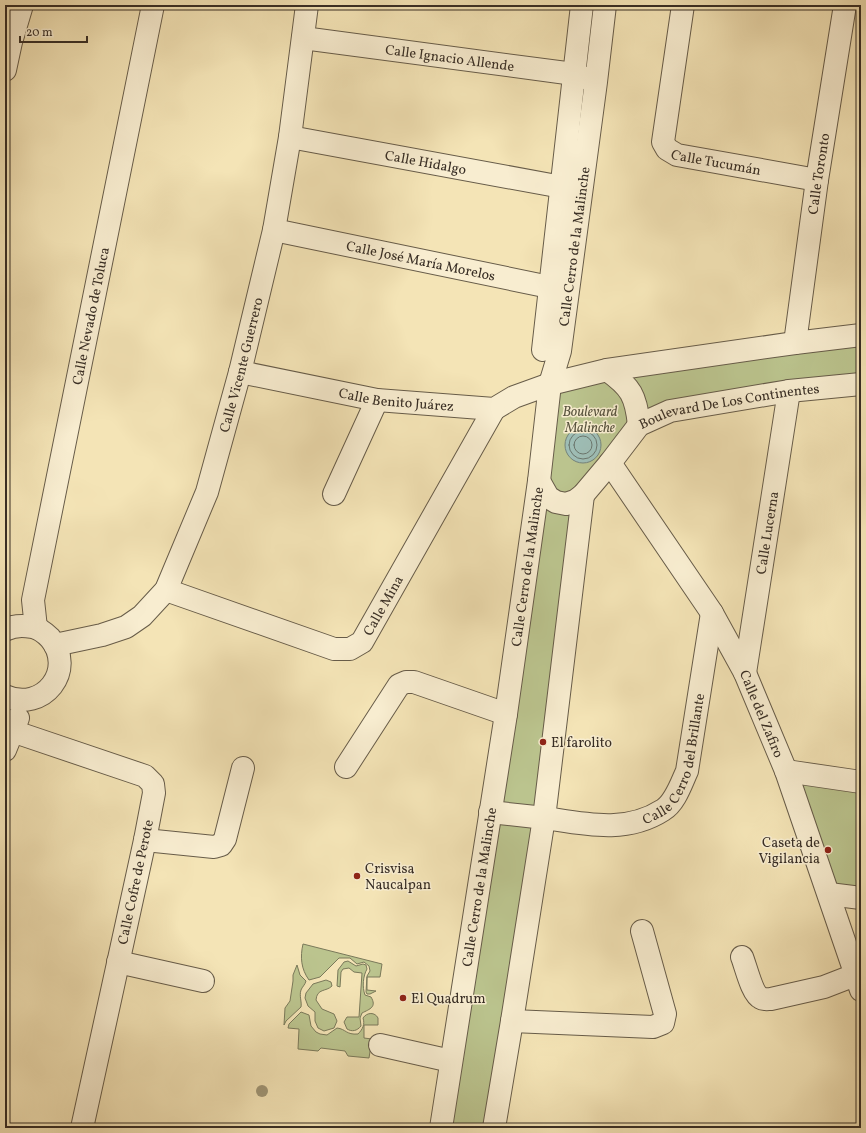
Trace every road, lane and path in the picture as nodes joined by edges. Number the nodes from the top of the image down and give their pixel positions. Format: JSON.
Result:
{"nodes":[{"id":1,"x":22,"y":5,"type":"edge"},
{"id":2,"x":154,"y":5,"type":"edge"},
{"id":3,"x":307,"y":5,"type":"edge"},
{"id":4,"x":582,"y":5,"type":"edge"},
{"id":5,"x":605,"y":5,"type":"edge"},
{"id":6,"x":683,"y":5,"type":"edge"},
{"id":7,"x":845,"y":5,"type":"edge"},
{"id":8,"x":303,"y":38,"type":"junction"},
{"id":9,"x":5,"y":70,"type":"edge"},
{"id":10,"x":574,"y":74,"type":"junction"},
{"id":11,"x":596,"y":82,"type":"junction"},
{"id":12,"x":290,"y":138,"type":"junction"},
{"id":13,"x":817,"y":180,"type":"junction"},
{"id":14,"x":562,"y":187,"type":"junction"},
{"id":15,"x":274,"y":230,"type":"junction"},
{"id":16,"x":559,"y":289,"type":"junction"},
{"id":17,"x":861,"y":335,"type":"edge"},
{"id":18,"x":795,"y":342,"type":"junction"},
{"id":19,"x":543,"y":350,"type":"dead end"},
{"id":20,"x":607,"y":370,"type":"junction"},
{"id":21,"x":240,"y":372,"type":"junction"},
{"id":22,"x":550,"y":384,"type":"junction"},
{"id":23,"x":861,"y":384,"type":"edge"},
{"id":24,"x":789,"y":391,"type":"junction"},
{"id":25,"x":377,"y":400,"type":"junction"},
{"id":26,"x":494,"y":409,"type":"junction"},
{"id":27,"x":639,"y":425,"type":"junction"},
{"id":28,"x":610,"y":463,"type":"junction"},
{"id":29,"x":540,"y":481,"type":"junction"},
{"id":30,"x":334,"y":494,"type":"dead end"},
{"id":31,"x":583,"y":495,"type":"junction"},
{"id":32,"x":166,"y":590,"type":"junction"},
{"id":33,"x":712,"y":613,"type":"junction"},
{"id":34,"x":36,"y":628,"type":"junction"},
{"id":35,"x":5,"y":630,"type":"edge"},
{"id":36,"x":55,"y":644,"type":"junction"},
{"id":37,"x":745,"y":673,"type":"junction"},
{"id":38,"x":15,"y":699,"type":"edge"},
{"id":39,"x":506,"y":714,"type":"junction"},
{"id":40,"x":9,"y":741,"type":"edge"},
{"id":41,"x":346,"y":767,"type":"dead end"},
{"id":42,"x":243,"y":768,"type":"dead end"},
{"id":43,"x":786,"y":771,"type":"junction"},
{"id":44,"x":861,"y":782,"type":"edge"},
{"id":45,"x":490,"y":812,"type":"junction"},
{"id":46,"x":544,"y":818,"type":"junction"},
{"id":47,"x":145,"y":840,"type":"junction"},
{"id":48,"x":829,"y":894,"type":"junction"},
{"id":49,"x":861,"y":898,"type":"edge"},
{"id":50,"x":642,"y":931,"type":"dead end"},
{"id":51,"x":742,"y":957,"type":"dead end"},
{"id":52,"x":118,"y":962,"type":"junction"},
{"id":53,"x":203,"y":981,"type":"dead end"},
{"id":54,"x":858,"y":982,"type":"edge"},
{"id":55,"x":512,"y":1021,"type":"junction"},
{"id":56,"x":380,"y":1045,"type":"dead end"},
{"id":57,"x":451,"y":1061,"type":"junction"},
{"id":58,"x":88,"y":1127,"type":"edge"},
{"id":59,"x":441,"y":1128,"type":"edge"},
{"id":60,"x":494,"y":1128,"type":"edge"}],
"edges":[{"from":1,"to":9,"type":"street"},
{"from":2,"to":34,"type":"street","name":"Calle Nevado de Toluca"},
{"from":3,"to":8,"type":"street","name":"Calle Vicente Guerrero"},
{"from":4,"to":10,"type":"street","name":"Calle Cerro de la Malinche"},
{"from":5,"to":11,"type":"street","name":"Calle Cerro de la Malinche"},
{"from":6,"to":13,"type":"street","name":"Calle Tucumán"},
{"from":7,"to":13,"type":"street","name":"Calle Toronto"},
{"from":8,"to":10,"type":"street","name":"Calle Ignacio Allende"},
{"from":8,"to":12,"type":"street","name":"Calle Vicente Guerrero"},
{"from":10,"to":11,"type":"street","name":"Calle Ignacio Allende"},
{"from":10,"to":14,"type":"street","name":"Calle Cerro de la Malinche"},
{"from":11,"to":16,"type":"street","name":"Calle Cerro de la Malinche"},
{"from":12,"to":14,"type":"street","name":"Calle Hidalgo"},
{"from":12,"to":15,"type":"street","name":"Calle Vicente Guerrero"},
{"from":13,"to":18,"type":"street","name":"Calle Toronto"},
{"from":14,"to":16,"type":"street","name":"Calle Cerro de la Malinche"},
{"from":15,"to":16,"type":"street","name":"Calle José María Morelos"},
{"from":15,"to":21,"type":"street","name":"Calle Vicente Guerrero"},
{"from":16,"to":19,"type":"street","name":"Calle Cerro de la Malinche"},
{"from":16,"to":22,"type":"street","name":"Calle Cerro de la Malinche"},
{"from":17,"to":18,"type":"street"},
{"from":18,"to":20,"type":"street"},
{"from":20,"to":22,"type":"street"},
{"from":20,"to":27,"type":"street"},
{"from":21,"to":25,"type":"street","name":"Calle Benito Juárez"},
{"from":21,"to":32,"type":"street","name":"Calle Vicente Guerrero"},
{"from":22,"to":26,"type":"street"},
{"from":22,"to":29,"type":"street","name":"Calle Cerro de la Malinche"},
{"from":23,"to":24,"type":"street","name":"Boulevard De Los Continentes"},
{"from":24,"to":27,"type":"street","name":"Boulevard De Los Continentes"},
{"from":24,"to":37,"type":"street","name":"Calle Lucerna"},
{"from":25,"to":26,"type":"street","name":"Calle Benito Juárez"},
{"from":25,"to":30,"type":"street"},
{"from":26,"to":32,"type":"street","name":"Calle Mina"},
{"from":27,"to":28,"type":"street","name":"Boulevard De Los Continentes"},
{"from":28,"to":31,"type":"street","name":"Boulevard De Los Continentes"},
{"from":28,"to":33,"type":"street","name":"Calle del Zafiro"},
{"from":29,"to":31,"type":"street"},
{"from":29,"to":39,"type":"street","name":"Calle Cerro de la Malinche"},
{"from":31,"to":46,"type":"street"},
{"from":32,"to":36,"type":"street","name":"Calle Vicente Guerrero"},
{"from":33,"to":37,"type":"street","name":"Calle del Zafiro"},
{"from":33,"to":46,"type":"street","name":"Calle Cerro del Brillante"},
{"from":34,"to":35,"type":"street"},
{"from":34,"to":36,"type":"street"},
{"from":36,"to":38,"type":"street"},
{"from":37,"to":43,"type":"street","name":"Calle del Zafiro"},
{"from":38,"to":40,"type":"street"},
{"from":39,"to":41,"type":"street"},
{"from":39,"to":45,"type":"street","name":"Calle Cerro de la Malinche"},
{"from":40,"to":47,"type":"street","name":"Calle Cofre de Perote"},
{"from":42,"to":47,"type":"street"},
{"from":43,"to":44,"type":"street"},
{"from":43,"to":48,"type":"street","name":"Calle del Zafiro"},
{"from":45,"to":46,"type":"street","name":"Calle Cerro del Brillante"},
{"from":45,"to":57,"type":"street","name":"Calle Cerro de la Malinche"},
{"from":46,"to":55,"type":"street"},
{"from":47,"to":52,"type":"street","name":"Calle Cofre de Perote"},
{"from":48,"to":49,"type":"street"},
{"from":48,"to":54,"type":"street","name":"Calle del Zafiro"},
{"from":50,"to":55,"type":"street"},
{"from":51,"to":54,"type":"street"},
{"from":52,"to":53,"type":"street"},
{"from":52,"to":58,"type":"street","name":"Calle Cofre de Perote"},
{"from":55,"to":60,"type":"street"},
{"from":56,"to":57,"type":"street"},
{"from":57,"to":59,"type":"street","name":"Calle Cerro de la Malinche"}]}
